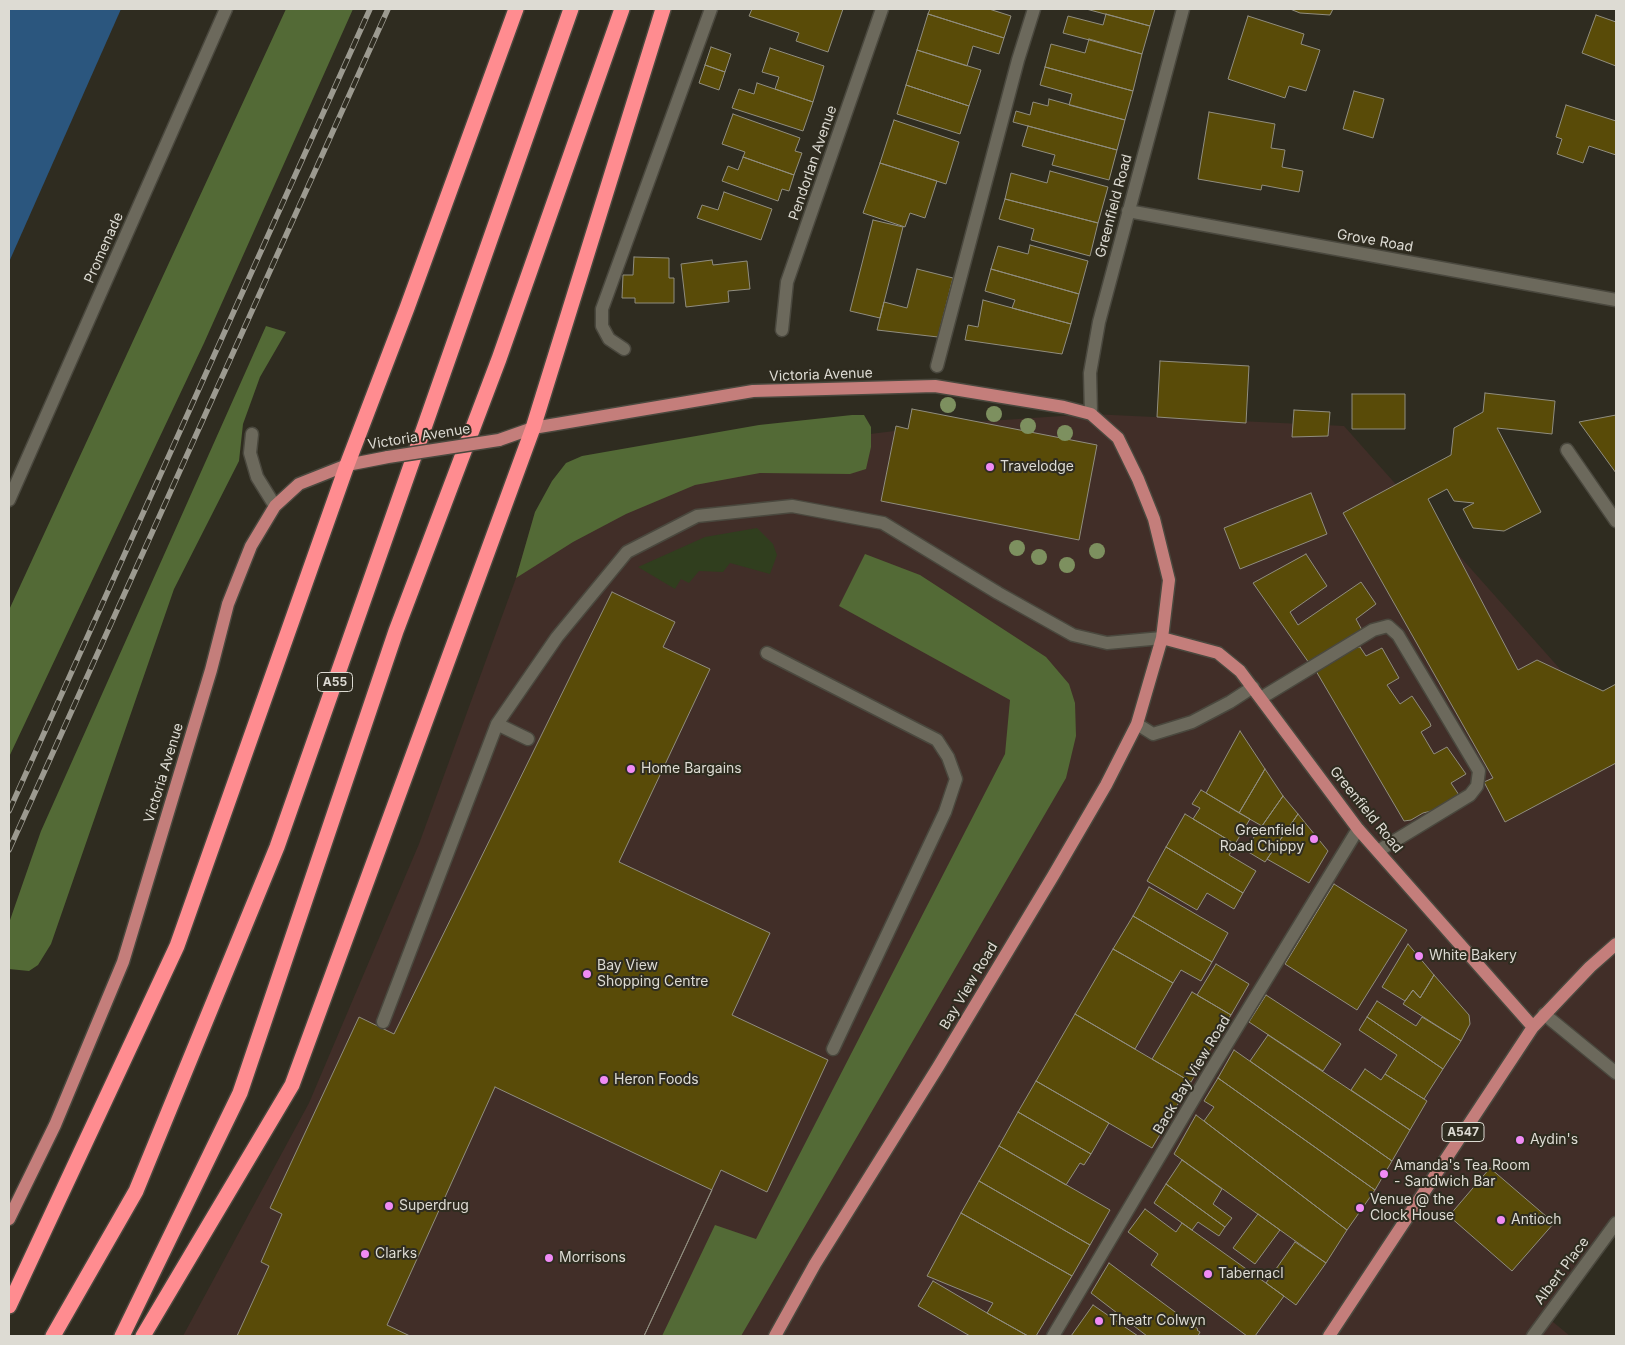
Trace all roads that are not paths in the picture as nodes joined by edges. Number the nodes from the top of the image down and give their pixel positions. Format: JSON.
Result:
{"nodes":[{"id":1,"x":226,"y":9,"type":"edge"},
{"id":2,"x":516,"y":9,"type":"edge"},
{"id":3,"x":571,"y":9,"type":"edge"},
{"id":4,"x":622,"y":9,"type":"edge"},
{"id":5,"x":663,"y":9,"type":"edge"},
{"id":6,"x":711,"y":9,"type":"edge"},
{"id":7,"x":882,"y":9,"type":"edge"},
{"id":8,"x":1034,"y":9,"type":"edge"},
{"id":9,"x":1183,"y":9,"type":"edge"},
{"id":10,"x":1128,"y":211,"type":"junction"},
{"id":11,"x":1616,"y":300,"type":"edge"},
{"id":12,"x":782,"y":330,"type":"dead end"},
{"id":13,"x":624,"y":349,"type":"dead end"},
{"id":14,"x":936,"y":366,"type":"dead end"},
{"id":15,"x":1090,"y":414,"type":"junction"},
{"id":16,"x":533,"y":428,"type":"junction"},
{"id":17,"x":252,"y":434,"type":"dead end"},
{"id":18,"x":1567,"y":450,"type":"dead end"},
{"id":19,"x":348,"y":465,"type":"junction"},
{"id":20,"x":12,"y":485,"type":"edge"},
{"id":21,"x":9,"y":500,"type":"edge"},
{"id":22,"x":275,"y":506,"type":"junction"},
{"id":23,"x":1616,"y":521,"type":"edge"},
{"id":24,"x":1162,"y":638,"type":"junction"},
{"id":25,"x":767,"y":653,"type":"dead end"},
{"id":26,"x":1253,"y":687,"type":"junction"},
{"id":27,"x":1261,"y":698,"type":"junction"},
{"id":28,"x":497,"y":724,"type":"junction"},
{"id":29,"x":1137,"y":724,"type":"junction"},
{"id":30,"x":528,"y":739,"type":"dead end"},
{"id":31,"x":1358,"y":830,"type":"junction"},
{"id":32,"x":1378,"y":851,"type":"junction"},
{"id":33,"x":1616,"y":944,"type":"edge"},
{"id":34,"x":1544,"y":1014,"type":"junction"},
{"id":35,"x":383,"y":1022,"type":"dead end"},
{"id":36,"x":1532,"y":1027,"type":"junction"},
{"id":37,"x":833,"y":1049,"type":"dead end"},
{"id":38,"x":1616,"y":1073,"type":"edge"},
{"id":39,"x":9,"y":1219,"type":"edge"},
{"id":40,"x":1616,"y":1223,"type":"edge"},
{"id":41,"x":9,"y":1306,"type":"edge"},
{"id":42,"x":53,"y":1336,"type":"edge"},
{"id":43,"x":122,"y":1336,"type":"edge"},
{"id":44,"x":142,"y":1336,"type":"edge"},
{"id":45,"x":775,"y":1336,"type":"edge"},
{"id":46,"x":1053,"y":1336,"type":"edge"},
{"id":47,"x":1329,"y":1336,"type":"edge"},
{"id":48,"x":1532,"y":1336,"type":"edge"}],
"edges":[{"from":1,"to":20,"type":"street","name":"Promenade"},
{"from":2,"to":19,"type":"highway"},
{"from":3,"to":42,"type":"highway","number":"A55"},
{"from":4,"to":43,"type":"highway"},
{"from":5,"to":16,"type":"highway"},
{"from":6,"to":13,"type":"street"},
{"from":7,"to":12,"type":"street","name":"Pendorlan Avenue"},
{"from":8,"to":14,"type":"street"},
{"from":9,"to":10,"type":"street","name":"Greenfield Road"},
{"from":10,"to":11,"type":"street","name":"Grove Road"},
{"from":10,"to":15,"type":"street","name":"Greenfield Road"},
{"from":15,"to":16,"type":"main road","name":"Victoria Avenue"},
{"from":15,"to":24,"type":"main road","name":"Victoria Avenue"},
{"from":16,"to":19,"type":"main road","name":"Victoria Avenue","bridge":true},
{"from":16,"to":44,"type":"highway"},
{"from":17,"to":22,"type":"street"},
{"from":18,"to":23,"type":"street"},
{"from":19,"to":22,"type":"main road","name":"Victoria Avenue"},
{"from":19,"to":41,"type":"highway"},
{"from":20,"to":21,"type":"street","name":"Promenade"},
{"from":22,"to":39,"type":"main road","name":"Victoria Avenue"},
{"from":24,"to":26,"type":"main road","name":"Greenfield Road"},
{"from":24,"to":28,"type":"street"},
{"from":24,"to":29,"type":"main road","name":"Bay View Road"},
{"from":25,"to":37,"type":"street"},
{"from":26,"to":27,"type":"main road","name":"Greenfield Road"},
{"from":26,"to":29,"type":"street"},
{"from":27,"to":31,"type":"main road","name":"Greenfield Road"},
{"from":27,"to":32,"type":"street"},
{"from":28,"to":30,"type":"street"},
{"from":28,"to":35,"type":"street"},
{"from":29,"to":45,"type":"main road","name":"Bay View Road"},
{"from":31,"to":32,"type":"main road","name":"Greenfield Road"},
{"from":31,"to":46,"type":"street","name":"Back Bay View Road"},
{"from":32,"to":36,"type":"main road","name":"Greenfield Road"},
{"from":33,"to":34,"type":"main road","number":"A547"},
{"from":34,"to":36,"type":"main road","number":"A547"},
{"from":34,"to":38,"type":"street"},
{"from":36,"to":47,"type":"main road","number":"A547"},
{"from":40,"to":48,"type":"street","name":"Albert Place"}]}
